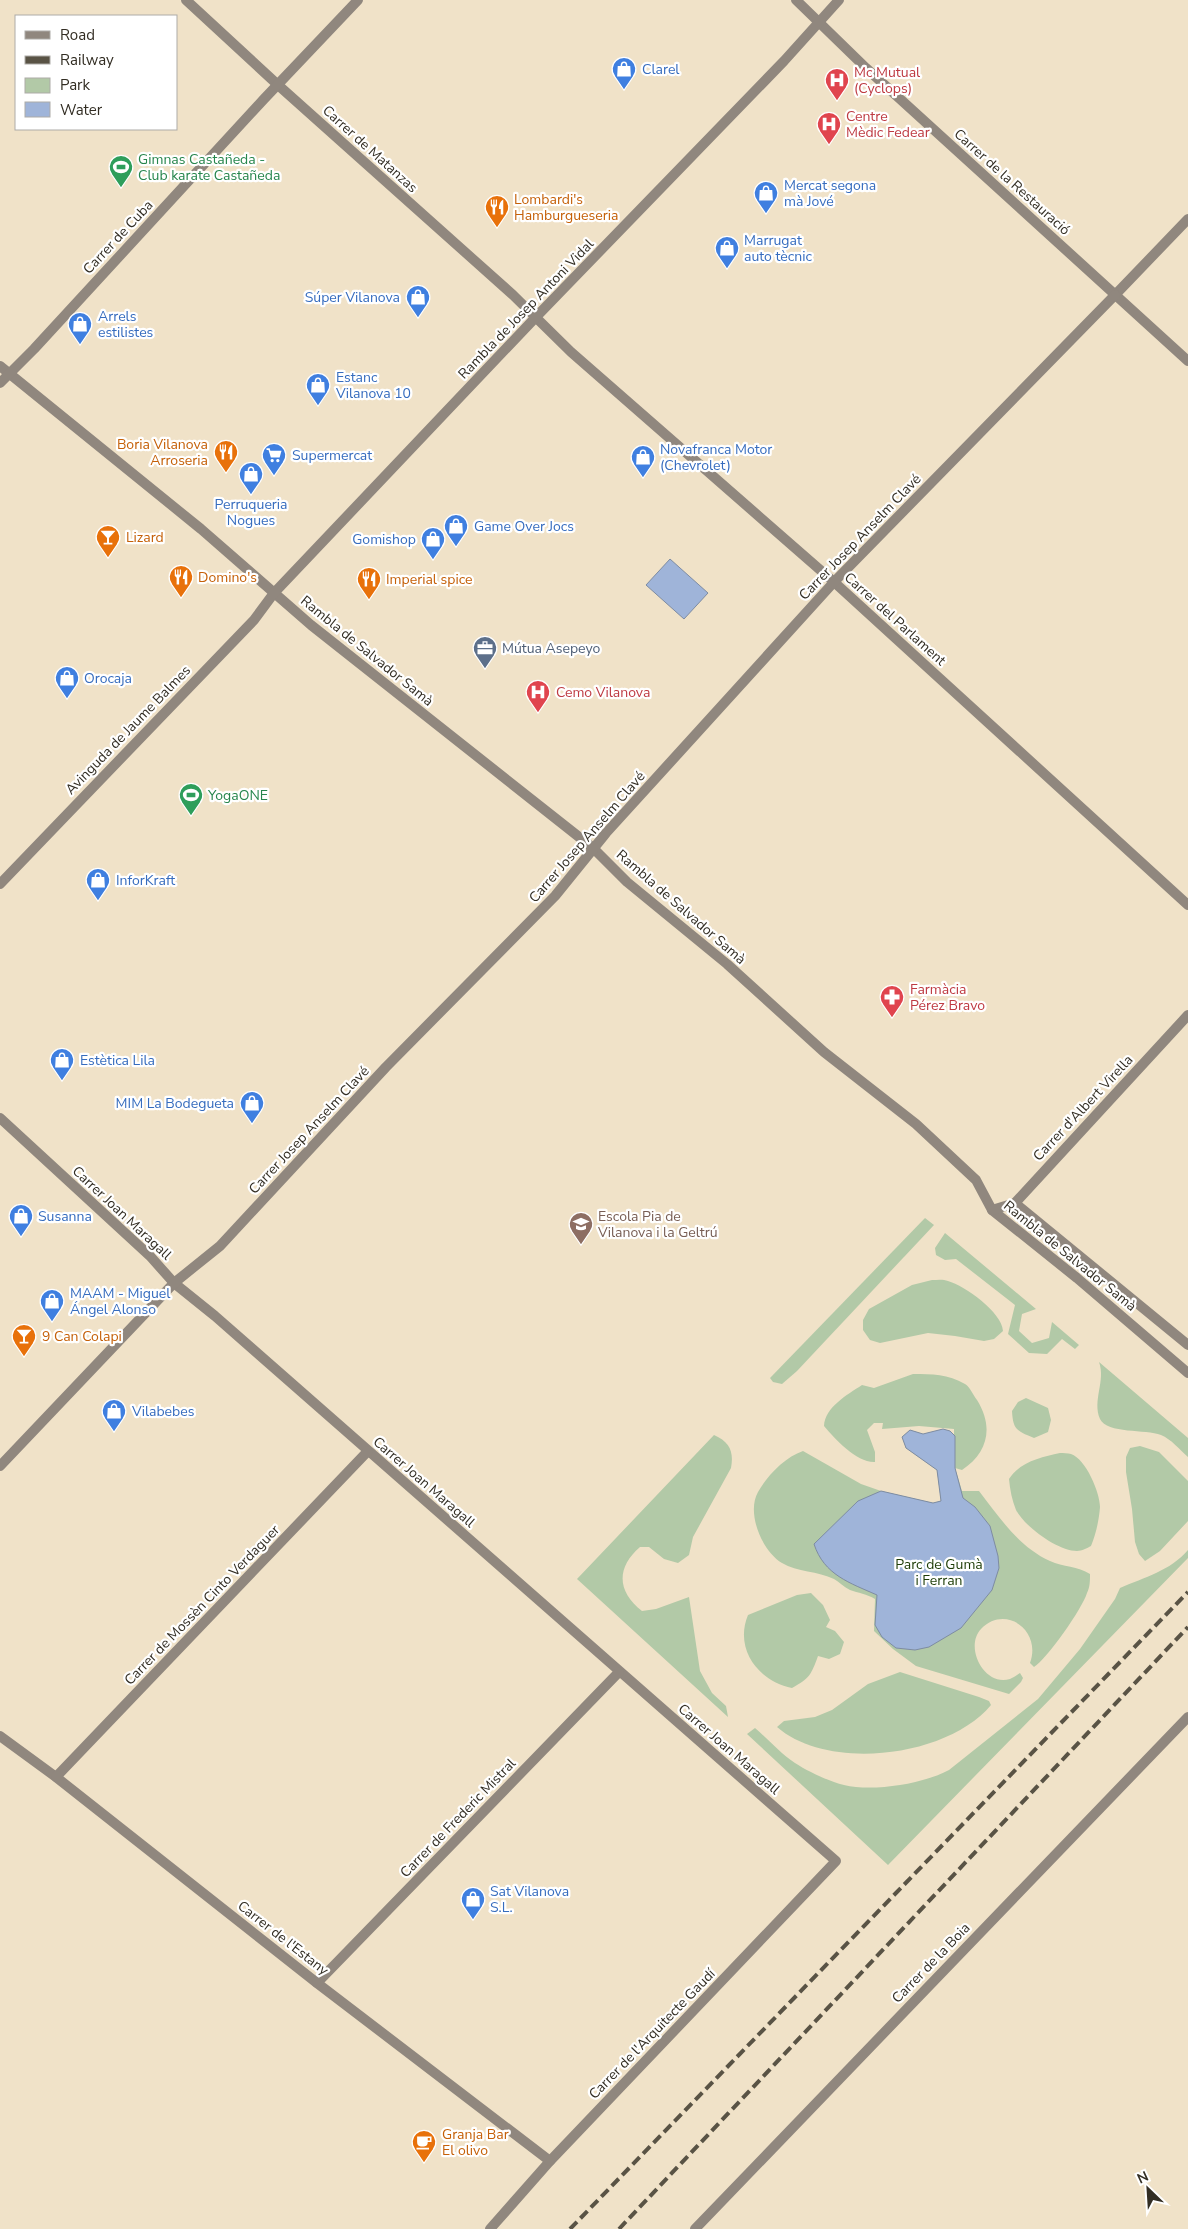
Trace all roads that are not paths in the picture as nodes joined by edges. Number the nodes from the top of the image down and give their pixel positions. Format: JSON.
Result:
{"nodes":[{"id":1,"x":186,"y":0,"type":"edge"},
{"id":2,"x":358,"y":0,"type":"edge"},
{"id":3,"x":796,"y":0,"type":"edge"},
{"id":4,"x":839,"y":0,"type":"edge"},
{"id":5,"x":818,"y":22,"type":"junction"},
{"id":6,"x":278,"y":85,"type":"junction"},
{"id":7,"x":1188,"y":219,"type":"edge"},
{"id":8,"x":1116,"y":294,"type":"junction"},
{"id":9,"x":535,"y":318,"type":"junction"},
{"id":10,"x":1188,"y":361,"type":"edge"},
{"id":11,"x":0,"y":366,"type":"edge"},
{"id":12,"x":10,"y":374,"type":"junction"},
{"id":13,"x":0,"y":383,"type":"edge"},
{"id":14,"x":834,"y":582,"type":"junction"},
{"id":15,"x":274,"y":593,"type":"junction"},
{"id":16,"x":593,"y":848,"type":"junction"},
{"id":17,"x":0,"y":884,"type":"edge"},
{"id":18,"x":1188,"y":905,"type":"edge"},
{"id":19,"x":1188,"y":1015,"type":"edge"},
{"id":20,"x":0,"y":1118,"type":"edge"},
{"id":21,"x":1015,"y":1203,"type":"junction"},
{"id":22,"x":992,"y":1210,"type":"junction"},
{"id":23,"x":174,"y":1283,"type":"junction"},
{"id":24,"x":1188,"y":1345,"type":"edge"},
{"id":25,"x":1188,"y":1373,"type":"edge"},
{"id":26,"x":368,"y":1451,"type":"junction"},
{"id":27,"x":0,"y":1466,"type":"edge"},
{"id":28,"x":620,"y":1672,"type":"junction"},
{"id":29,"x":1188,"y":1717,"type":"edge"},
{"id":30,"x":0,"y":1736,"type":"edge"},
{"id":31,"x":56,"y":1777,"type":"junction"},
{"id":32,"x":836,"y":1860,"type":"joint"},
{"id":33,"x":317,"y":1983,"type":"junction"},
{"id":34,"x":550,"y":2161,"type":"junction"},
{"id":35,"x":490,"y":2229,"type":"edge"},
{"id":36,"x":695,"y":2229,"type":"edge"}],
"edges":[{"from":1,"to":6,"type":"street","name":"Carrer de Matanzas"},
{"from":2,"to":6,"type":"street","name":"Carrer de Cuba"},
{"from":3,"to":5,"type":"street","name":"Carrer de la Restauració"},
{"from":4,"to":5,"type":"street","name":"Rambla de Josep Antoni Vidal"},
{"from":5,"to":8,"type":"street","name":"Carrer de la Restauració"},
{"from":5,"to":9,"type":"street","name":"Rambla de Josep Antoni Vidal"},
{"from":6,"to":9,"type":"street","name":"Carrer de Matanzas"},
{"from":6,"to":12,"type":"street","name":"Carrer de Cuba"},
{"from":7,"to":8,"type":"street","name":"Carrer Josep Anselm Clavé"},
{"from":8,"to":10,"type":"street","name":"Carrer de la Restauració"},
{"from":8,"to":14,"type":"street","name":"Carrer Josep Anselm Clavé"},
{"from":9,"to":14,"type":"street","name":"Carrer del Parlament"},
{"from":9,"to":15,"type":"street","name":"Rambla de Josep Antoni Vidal"},
{"from":11,"to":12,"type":"street","name":"Rambla de Salvador Samà"},
{"from":12,"to":13,"type":"street","name":"Carrer de Cuba"},
{"from":12,"to":15,"type":"street","name":"Rambla de Salvador Samà"},
{"from":14,"to":16,"type":"street","name":"Carrer Josep Anselm Clavé"},
{"from":14,"to":18,"type":"street","name":"Carrer del Parlament"},
{"from":15,"to":16,"type":"street","name":"Rambla de Salvador Samà"},
{"from":15,"to":17,"type":"street","name":"Avinguda de Jaume Balmes"},
{"from":16,"to":22,"type":"street","name":"Rambla de Salvador Samà"},
{"from":16,"to":23,"type":"street","name":"Carrer Josep Anselm Clavé"},
{"from":19,"to":21,"type":"street","name":"Carrer d'Albert Virella"},
{"from":20,"to":23,"type":"street","name":"Carrer Joan Maragall"},
{"from":21,"to":22,"type":"street"},
{"from":21,"to":24,"type":"street","name":"Rambla de Salvador Samà"},
{"from":22,"to":25,"type":"street","name":"Rambla de Salvador Samà"},
{"from":23,"to":26,"type":"street","name":"Carrer Joan Maragall"},
{"from":23,"to":27,"type":"street","name":"Carrer Josep Anselm Clavé"},
{"from":26,"to":28,"type":"street","name":"Carrer Joan Maragall"},
{"from":26,"to":31,"type":"street","name":"Carrer de Mossèn Cinto Verdaguer"},
{"from":28,"to":32,"type":"street","name":"Carrer Joan Maragall"},
{"from":28,"to":33,"type":"street","name":"Carrer de Frederic Mistral"},
{"from":29,"to":36,"type":"street","name":"Carrer de la Boia"},
{"from":30,"to":31,"type":"street","name":"Carrer de l'Estany"},
{"from":31,"to":33,"type":"street","name":"Carrer de l'Estany"},
{"from":32,"to":34,"type":"street","name":"Carrer de l'Arquitecte Gaudí"},
{"from":33,"to":34,"type":"street","name":"Carrer de l'Estany"},
{"from":34,"to":35,"type":"street","name":"Carrer de l'Arquitecte Gaudí"}]}
